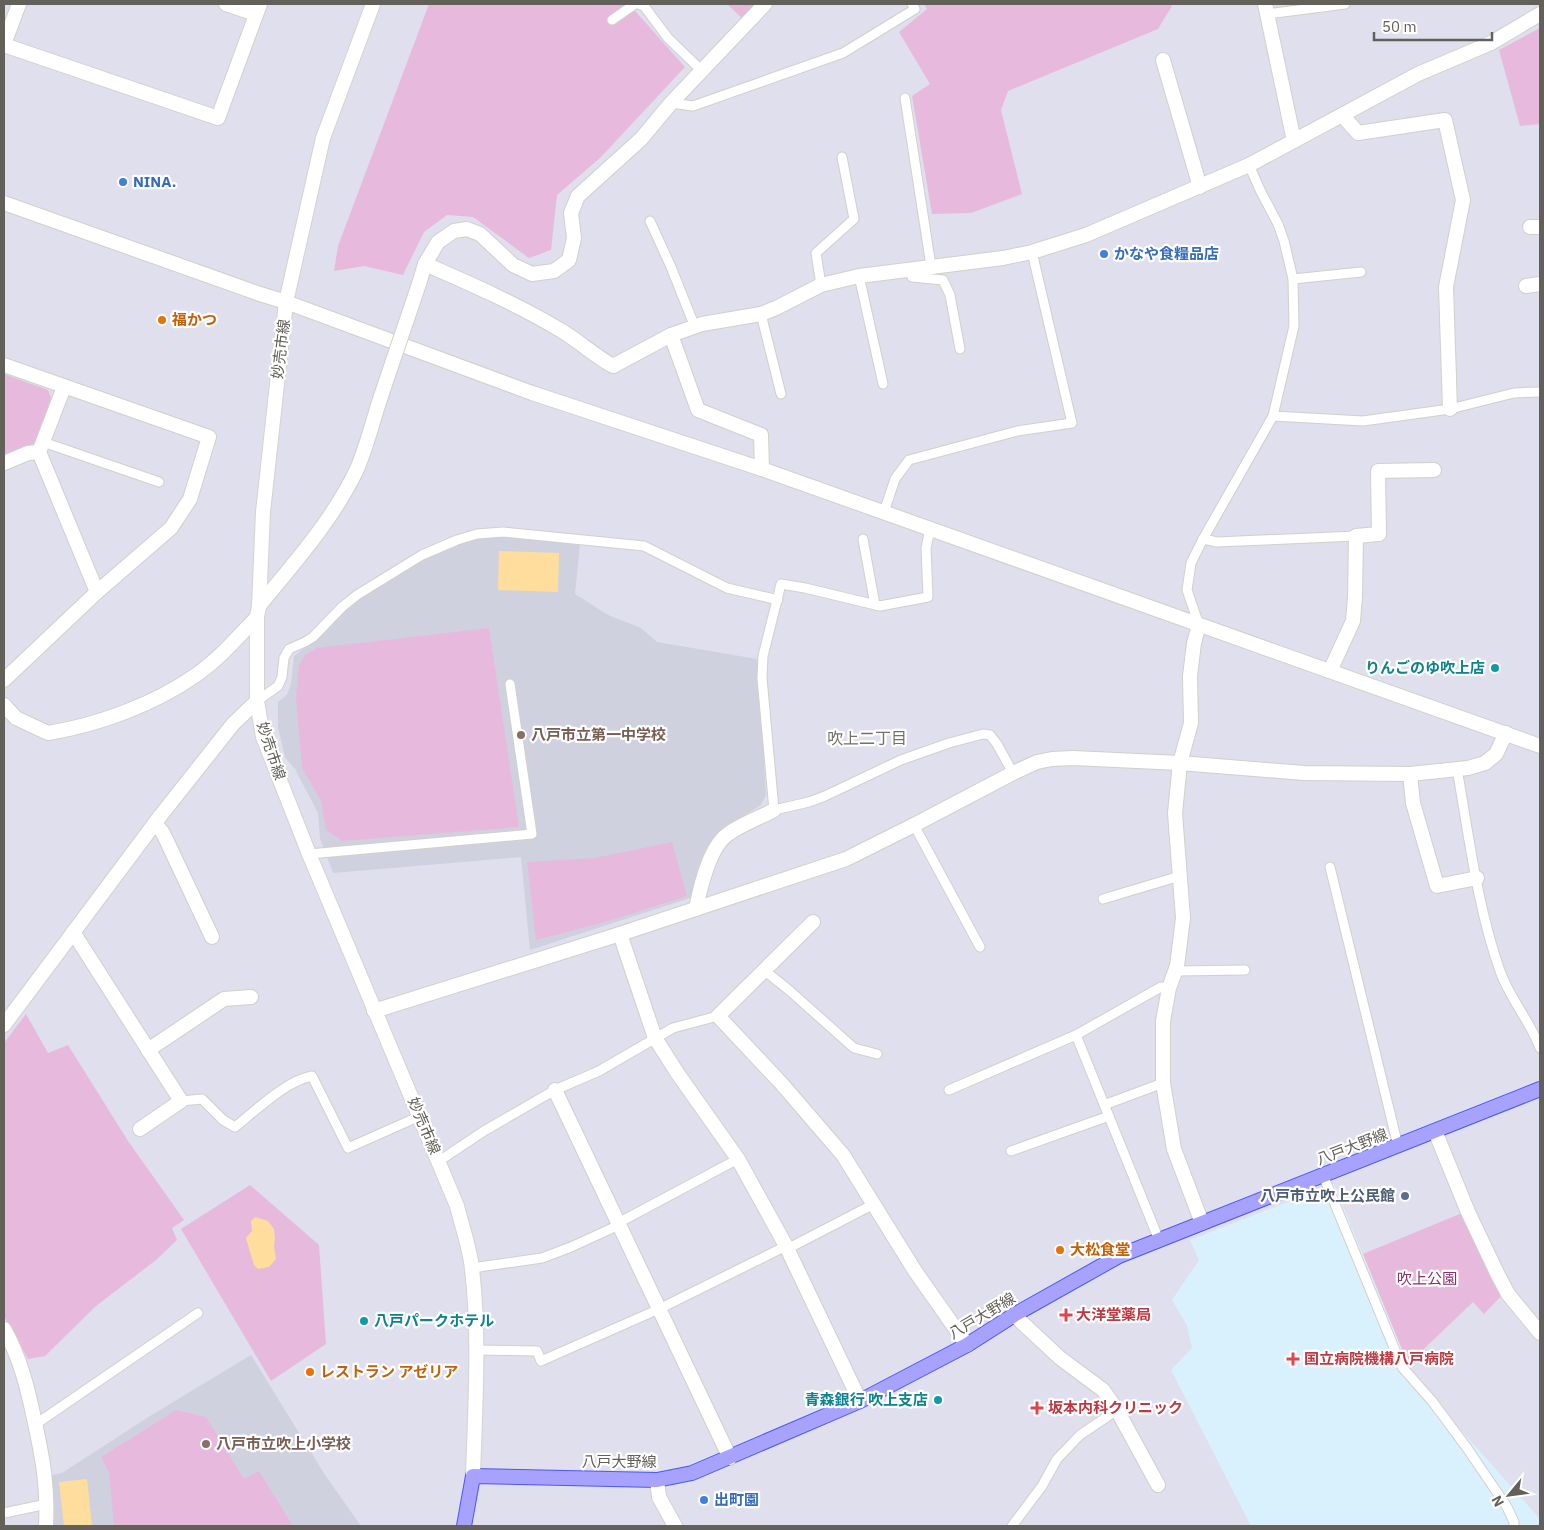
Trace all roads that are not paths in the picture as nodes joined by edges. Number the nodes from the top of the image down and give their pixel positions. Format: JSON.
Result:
{"nodes":[{"id":1,"x":19,"y":4,"type":"edge"},
{"id":2,"x":226,"y":4,"type":"edge"},
{"id":3,"x":373,"y":4,"type":"edge"},
{"id":4,"x":636,"y":4,"type":"edge"},
{"id":5,"x":765,"y":4,"type":"edge"},
{"id":6,"x":912,"y":4,"type":"edge"},
{"id":7,"x":1345,"y":4,"type":"edge"},
{"id":8,"x":258,"y":9,"type":"edge"},
{"id":9,"x":1266,"y":9,"type":"edge"},
{"id":10,"x":1540,"y":14,"type":"edge"},
{"id":11,"x":612,"y":20,"type":"dead end"},
{"id":12,"x":4,"y":44,"type":"edge"},
{"id":13,"x":1162,"y":60,"type":"dead end"},
{"id":14,"x":701,"y":70,"type":"junction"},
{"id":15,"x":905,"y":98,"type":"dead end"},
{"id":16,"x":671,"y":103,"type":"junction"},
{"id":17,"x":1342,"y":115,"type":"junction"},
{"id":18,"x":1294,"y":141,"type":"junction"},
{"id":19,"x":842,"y":157,"type":"dead end"},
{"id":20,"x":1250,"y":164,"type":"junction"},
{"id":21,"x":1200,"y":187,"type":"junction"},
{"id":22,"x":4,"y":203,"type":"edge"},
{"id":23,"x":650,"y":221,"type":"dead end"},
{"id":24,"x":1032,"y":252,"type":"junction"},
{"id":25,"x":425,"y":264,"type":"junction"},
{"id":26,"x":931,"y":266,"type":"junction"},
{"id":27,"x":910,"y":269,"type":"junction"},
{"id":28,"x":1361,"y":272,"type":"dead end"},
{"id":29,"x":859,"y":276,"type":"junction"},
{"id":30,"x":1292,"y":279,"type":"junction"},
{"id":31,"x":1540,"y":284,"type":"edge"},
{"id":32,"x":821,"y":285,"type":"junction"},
{"id":33,"x":1526,"y":286,"type":"dead end"},
{"id":34,"x":286,"y":302,"type":"junction"},
{"id":35,"x":761,"y":314,"type":"junction"},
{"id":36,"x":695,"y":327,"type":"junction"},
{"id":37,"x":671,"y":335,"type":"junction"},
{"id":38,"x":960,"y":350,"type":"dead end"},
{"id":39,"x":4,"y":366,"type":"edge"},
{"id":40,"x":883,"y":384,"type":"dead end"},
{"id":41,"x":64,"y":387,"type":"junction"},
{"id":42,"x":1540,"y":392,"type":"edge"},
{"id":43,"x":781,"y":394,"type":"dead end"},
{"id":44,"x":1450,"y":409,"type":"junction"},
{"id":45,"x":1273,"y":416,"type":"junction"},
{"id":46,"x":41,"y":447,"type":"junction"},
{"id":47,"x":4,"y":463,"type":"edge"},
{"id":48,"x":762,"y":469,"type":"junction"},
{"id":49,"x":1434,"y":470,"type":"dead end"},
{"id":50,"x":159,"y":482,"type":"dead end"},
{"id":51,"x":884,"y":512,"type":"junction"},
{"id":52,"x":930,"y":529,"type":"junction"},
{"id":53,"x":1356,"y":536,"type":"junction"},
{"id":54,"x":863,"y":539,"type":"dead end"},
{"id":55,"x":1203,"y":539,"type":"junction"},
{"id":56,"x":97,"y":592,"type":"junction"},
{"id":57,"x":778,"y":600,"type":"junction"},
{"id":58,"x":875,"y":605,"type":"junction"},
{"id":59,"x":258,"y":612,"type":"junction"},
{"id":60,"x":1199,"y":625,"type":"junction"},
{"id":61,"x":1330,"y":671,"type":"junction"},
{"id":62,"x":4,"y":680,"type":"edge"},
{"id":63,"x":510,"y":684,"type":"dead end"},
{"id":64,"x":257,"y":701,"type":"junction"},
{"id":65,"x":4,"y":705,"type":"edge"},
{"id":66,"x":1506,"y":733,"type":"junction"},
{"id":67,"x":1540,"y":746,"type":"edge"},
{"id":68,"x":1180,"y":763,"type":"junction"},
{"id":69,"x":1458,"y":769,"type":"junction"},
{"id":70,"x":1013,"y":773,"type":"junction"},
{"id":71,"x":1410,"y":774,"type":"junction"},
{"id":72,"x":774,"y":810,"type":"junction"},
{"id":73,"x":154,"y":823,"type":"junction"},
{"id":74,"x":914,"y":825,"type":"junction"},
{"id":75,"x":309,"y":854,"type":"junction"},
{"id":76,"x":1330,"y":867,"type":"dead end"},
{"id":77,"x":1180,"y":876,"type":"junction"},
{"id":78,"x":1477,"y":878,"type":"junction"},
{"id":79,"x":1103,"y":899,"type":"dead end"},
{"id":80,"x":696,"y":909,"type":"junction"},
{"id":81,"x":813,"y":922,"type":"dead end"},
{"id":82,"x":73,"y":932,"type":"junction"},
{"id":83,"x":620,"y":934,"type":"junction"},
{"id":84,"x":212,"y":937,"type":"dead end"},
{"id":85,"x":980,"y":947,"type":"dead end"},
{"id":86,"x":764,"y":970,"type":"junction"},
{"id":87,"x":1245,"y":970,"type":"dead end"},
{"id":88,"x":1176,"y":971,"type":"junction"},
{"id":89,"x":1169,"y":988,"type":"junction"},
{"id":90,"x":251,"y":997,"type":"dead end"},
{"id":91,"x":374,"y":1011,"type":"junction"},
{"id":92,"x":718,"y":1016,"type":"junction"},
{"id":93,"x":4,"y":1025,"type":"edge"},
{"id":94,"x":1076,"y":1035,"type":"junction"},
{"id":95,"x":654,"y":1038,"type":"junction"},
{"id":96,"x":1540,"y":1048,"type":"edge"},
{"id":97,"x":148,"y":1050,"type":"junction"},
{"id":98,"x":877,"y":1054,"type":"dead end"},
{"id":99,"x":1163,"y":1083,"type":"junction"},
{"id":100,"x":555,"y":1090,"type":"junction"},
{"id":101,"x":948,"y":1090,"type":"dead end"},
{"id":102,"x":1540,"y":1090,"type":"edge"},
{"id":103,"x":181,"y":1101,"type":"junction"},
{"id":104,"x":1104,"y":1105,"type":"junction"},
{"id":105,"x":420,"y":1116,"type":"junction"},
{"id":106,"x":1109,"y":1116,"type":"junction"},
{"id":107,"x":140,"y":1129,"type":"dead end"},
{"id":108,"x":1435,"y":1132,"type":"junction"},
{"id":109,"x":1398,"y":1146,"type":"junction"},
{"id":110,"x":1011,"y":1151,"type":"dead end"},
{"id":111,"x":738,"y":1158,"type":"junction"},
{"id":112,"x":438,"y":1161,"type":"junction"},
{"id":113,"x":1323,"y":1175,"type":"junction"},
{"id":114,"x":872,"y":1205,"type":"junction"},
{"id":115,"x":1202,"y":1223,"type":"junction"},
{"id":116,"x":618,"y":1224,"type":"junction"},
{"id":117,"x":1159,"y":1240,"type":"junction"},
{"id":118,"x":786,"y":1247,"type":"junction"},
{"id":119,"x":472,"y":1268,"type":"junction"},
{"id":120,"x":659,"y":1309,"type":"junction"},
{"id":121,"x":198,"y":1313,"type":"dead end"},
{"id":122,"x":1014,"y":1315,"type":"junction"},
{"id":123,"x":4,"y":1329,"type":"edge"},
{"id":124,"x":1540,"y":1333,"type":"edge"},
{"id":125,"x":967,"y":1345,"type":"junction"},
{"id":126,"x":476,"y":1350,"type":"junction"},
{"id":127,"x":860,"y":1401,"type":"junction"},
{"id":128,"x":1117,"y":1410,"type":"junction"},
{"id":129,"x":36,"y":1424,"type":"junction"},
{"id":130,"x":730,"y":1458,"type":"junction"},
{"id":131,"x":473,"y":1476,"type":"junction"},
{"id":132,"x":657,"y":1480,"type":"junction"},
{"id":133,"x":1158,"y":1485,"type":"dead end"},
{"id":134,"x":47,"y":1504,"type":"junction"},
{"id":135,"x":4,"y":1513,"type":"edge"},
{"id":136,"x":46,"y":1526,"type":"edge"},
{"id":137,"x":464,"y":1526,"type":"edge"},
{"id":138,"x":676,"y":1526,"type":"edge"},
{"id":139,"x":1012,"y":1526,"type":"edge"},
{"id":140,"x":1514,"y":1526,"type":"edge"}],
"edges":[{"from":1,"to":12,"type":"street"},
{"from":2,"to":8,"type":"street"},
{"from":3,"to":34,"type":"street","name":"妙売市線"},
{"from":4,"to":11,"type":"lane"},
{"from":4,"to":14,"type":"lane"},
{"from":5,"to":14,"type":"street"},
{"from":6,"to":16,"type":"lane"},
{"from":7,"to":9,"type":"lane"},
{"from":8,"to":12,"type":"street"},
{"from":9,"to":18,"type":"street"},
{"from":10,"to":17,"type":"street"},
{"from":13,"to":21,"type":"street"},
{"from":14,"to":16,"type":"street"},
{"from":15,"to":26,"type":"lane"},
{"from":16,"to":25,"type":"street"},
{"from":17,"to":18,"type":"street"},
{"from":17,"to":44,"type":"street"},
{"from":18,"to":20,"type":"street"},
{"from":19,"to":32,"type":"lane"},
{"from":20,"to":21,"type":"street"},
{"from":20,"to":30,"type":"lane"},
{"from":21,"to":24,"type":"street"},
{"from":22,"to":34,"type":"street"},
{"from":23,"to":36,"type":"lane"},
{"from":24,"to":26,"type":"street"},
{"from":24,"to":51,"type":"lane"},
{"from":25,"to":37,"type":"street"},
{"from":25,"to":59,"type":"street","bridge":true},
{"from":26,"to":27,"type":"street"},
{"from":27,"to":29,"type":"street"},
{"from":27,"to":38,"type":"lane"},
{"from":28,"to":30,"type":"lane"},
{"from":29,"to":32,"type":"street"},
{"from":29,"to":40,"type":"lane"},
{"from":30,"to":45,"type":"lane"},
{"from":31,"to":33,"type":"street"},
{"from":32,"to":35,"type":"street"},
{"from":34,"to":48,"type":"street"},
{"from":34,"to":59,"type":"street","name":"妙売市線"},
{"from":35,"to":36,"type":"street"},
{"from":35,"to":43,"type":"lane"},
{"from":36,"to":37,"type":"street"},
{"from":37,"to":48,"type":"street"},
{"from":39,"to":41,"type":"street"},
{"from":41,"to":46,"type":"street"},
{"from":41,"to":56,"type":"street"},
{"from":42,"to":44,"type":"lane"},
{"from":44,"to":45,"type":"lane"},
{"from":45,"to":55,"type":"lane"},
{"from":46,"to":47,"type":"street"},
{"from":46,"to":50,"type":"lane"},
{"from":46,"to":56,"type":"street"},
{"from":48,"to":51,"type":"street"},
{"from":49,"to":53,"type":"street"},
{"from":51,"to":52,"type":"street"},
{"from":52,"to":58,"type":"lane"},
{"from":52,"to":60,"type":"street"},
{"from":53,"to":55,"type":"lane"},
{"from":53,"to":61,"type":"street"},
{"from":54,"to":58,"type":"lane"},
{"from":55,"to":60,"type":"lane"},
{"from":56,"to":62,"type":"street"},
{"from":57,"to":58,"type":"lane"},
{"from":57,"to":64,"type":"lane"},
{"from":57,"to":72,"type":"lane"},
{"from":59,"to":64,"type":"street","name":"妙売市線"},
{"from":59,"to":65,"type":"street"},
{"from":60,"to":61,"type":"street"},
{"from":60,"to":68,"type":"street"},
{"from":61,"to":66,"type":"street"},
{"from":63,"to":75,"type":"lane"},
{"from":64,"to":73,"type":"street"},
{"from":64,"to":75,"type":"street","name":"妙売市線"},
{"from":66,"to":67,"type":"street"},
{"from":66,"to":69,"type":"street"},
{"from":68,"to":70,"type":"street"},
{"from":68,"to":71,"type":"street"},
{"from":68,"to":77,"type":"street"},
{"from":69,"to":71,"type":"street"},
{"from":69,"to":78,"type":"lane"},
{"from":70,"to":72,"type":"lane"},
{"from":70,"to":74,"type":"street"},
{"from":71,"to":78,"type":"street"},
{"from":72,"to":80,"type":"street"},
{"from":73,"to":82,"type":"street"},
{"from":73,"to":84,"type":"street"},
{"from":74,"to":80,"type":"street"},
{"from":74,"to":85,"type":"lane"},
{"from":75,"to":91,"type":"street","name":"妙売市線"},
{"from":76,"to":109,"type":"lane"},
{"from":77,"to":79,"type":"lane"},
{"from":77,"to":88,"type":"street"},
{"from":78,"to":96,"type":"lane"},
{"from":80,"to":83,"type":"street"},
{"from":81,"to":86,"type":"street"},
{"from":82,"to":93,"type":"street"},
{"from":82,"to":97,"type":"street"},
{"from":83,"to":91,"type":"street"},
{"from":83,"to":95,"type":"street"},
{"from":86,"to":92,"type":"street"},
{"from":86,"to":98,"type":"lane"},
{"from":87,"to":88,"type":"lane"},
{"from":88,"to":89,"type":"street"},
{"from":89,"to":94,"type":"lane"},
{"from":89,"to":99,"type":"street"},
{"from":90,"to":97,"type":"street"},
{"from":91,"to":105,"type":"street","name":"妙売市線"},
{"from":92,"to":95,"type":"lane"},
{"from":92,"to":114,"type":"street"},
{"from":94,"to":101,"type":"lane"},
{"from":94,"to":104,"type":"lane"},
{"from":95,"to":100,"type":"lane"},
{"from":95,"to":111,"type":"street"},
{"from":97,"to":103,"type":"street"},
{"from":99,"to":104,"type":"lane"},
{"from":99,"to":115,"type":"street"},
{"from":100,"to":112,"type":"lane"},
{"from":100,"to":116,"type":"street"},
{"from":102,"to":108,"type":"main road","name":"八戸大野線"},
{"from":103,"to":105,"type":"lane"},
{"from":103,"to":107,"type":"street"},
{"from":104,"to":106,"type":"lane"},
{"from":105,"to":112,"type":"street","name":"妙売市線"},
{"from":106,"to":110,"type":"lane"},
{"from":106,"to":117,"type":"lane"},
{"from":108,"to":109,"type":"main road","name":"八戸大野線"},
{"from":108,"to":124,"type":"street"},
{"from":109,"to":113,"type":"main road","name":"八戸大野線"},
{"from":111,"to":116,"type":"lane"},
{"from":111,"to":118,"type":"street"},
{"from":112,"to":119,"type":"street","name":"妙売市線"},
{"from":113,"to":115,"type":"main road","name":"八戸大野線"},
{"from":113,"to":140,"type":"lane"},
{"from":114,"to":118,"type":"lane"},
{"from":114,"to":125,"type":"street"},
{"from":115,"to":117,"type":"main road","name":"八戸大野線"},
{"from":116,"to":119,"type":"lane"},
{"from":116,"to":120,"type":"street"},
{"from":117,"to":122,"type":"main road","name":"八戸大野線"},
{"from":118,"to":120,"type":"lane"},
{"from":118,"to":127,"type":"street"},
{"from":119,"to":126,"type":"street","name":"妙売市線"},
{"from":120,"to":126,"type":"lane"},
{"from":120,"to":130,"type":"street"},
{"from":121,"to":129,"type":"lane"},
{"from":122,"to":125,"type":"main road","name":"八戸大野線"},
{"from":122,"to":128,"type":"street"},
{"from":123,"to":129,"type":"street"},
{"from":125,"to":127,"type":"main road","name":"八戸大野線"},
{"from":126,"to":131,"type":"street","name":"妙売市線"},
{"from":127,"to":130,"type":"main road","name":"八戸大野線"},
{"from":128,"to":133,"type":"street"},
{"from":128,"to":139,"type":"lane"},
{"from":129,"to":134,"type":"street"},
{"from":130,"to":132,"type":"main road","name":"八戸大野線"},
{"from":131,"to":132,"type":"main road","name":"八戸大野線"},
{"from":131,"to":137,"type":"main road"},
{"from":132,"to":138,"type":"street"},
{"from":134,"to":135,"type":"lane"},
{"from":134,"to":136,"type":"street"}]}
